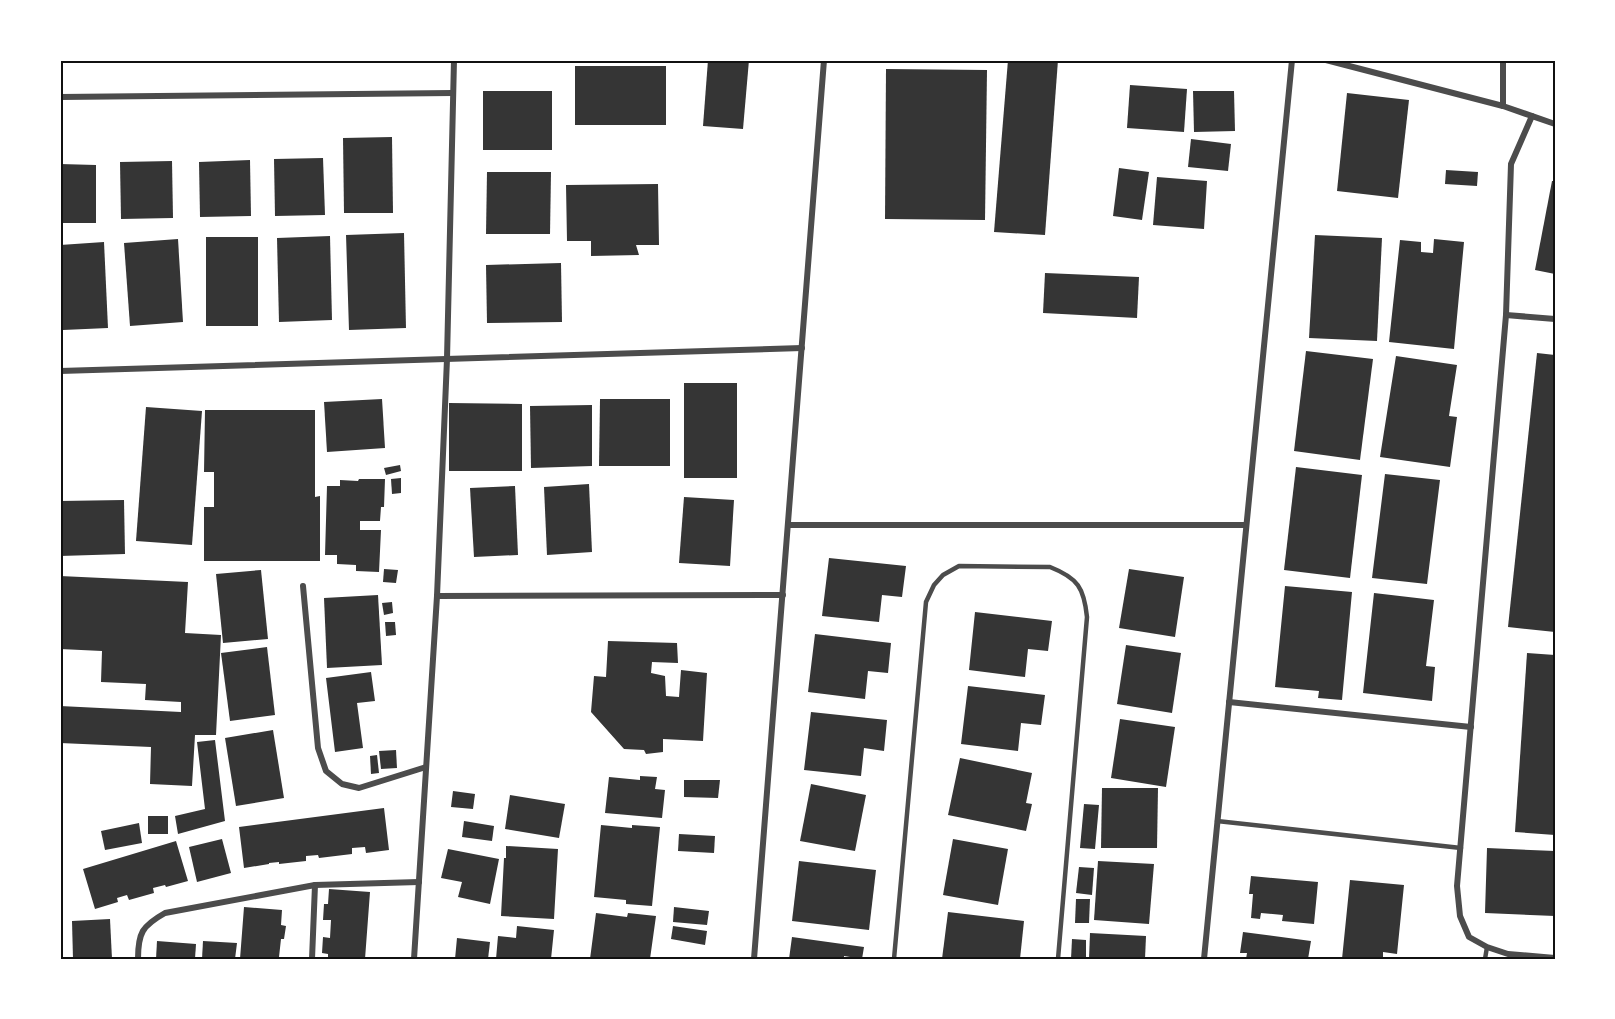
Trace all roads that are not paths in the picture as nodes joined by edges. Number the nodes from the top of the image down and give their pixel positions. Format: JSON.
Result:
{"nodes":[{"id":1,"x":454,"y":60,"type":"edge"},
{"id":2,"x":824,"y":60,"type":"edge"},
{"id":3,"x":1292,"y":60,"type":"edge"},
{"id":4,"x":1326,"y":60,"type":"edge"},
{"id":5,"x":1503,"y":60,"type":"edge"},
{"id":6,"x":453,"y":93,"type":"junction"},
{"id":7,"x":60,"y":97,"type":"edge"},
{"id":8,"x":1503,"y":106,"type":"junction"},
{"id":9,"x":1532,"y":116,"type":"junction"},
{"id":10,"x":1555,"y":124,"type":"edge"},
{"id":11,"x":1506,"y":315,"type":"junction"},
{"id":12,"x":1555,"y":319,"type":"edge"},
{"id":13,"x":802,"y":348,"type":"junction"},
{"id":14,"x":447,"y":359,"type":"junction"},
{"id":15,"x":60,"y":371,"type":"edge"},
{"id":16,"x":788,"y":525,"type":"junction"},
{"id":17,"x":1246,"y":525,"type":"junction"},
{"id":18,"x":303,"y":586,"type":"dead end"},
{"id":19,"x":783,"y":595,"type":"junction"},
{"id":20,"x":436,"y":596,"type":"junction"},
{"id":21,"x":1229,"y":702,"type":"junction"},
{"id":22,"x":1471,"y":728,"type":"junction"},
{"id":23,"x":426,"y":767,"type":"junction"},
{"id":24,"x":1217,"y":821,"type":"junction"},
{"id":25,"x":1461,"y":848,"type":"junction"},
{"id":26,"x":419,"y":882,"type":"junction"},
{"id":27,"x":315,"y":885,"type":"junction"},
{"id":28,"x":1487,"y":947,"type":"junction"},
{"id":29,"x":1555,"y":958,"type":"edge"},
{"id":30,"x":138,"y":959,"type":"edge"},
{"id":31,"x":312,"y":959,"type":"edge"},
{"id":32,"x":414,"y":959,"type":"edge"},
{"id":33,"x":754,"y":959,"type":"edge"},
{"id":34,"x":894,"y":959,"type":"edge"},
{"id":35,"x":1058,"y":959,"type":"edge"},
{"id":36,"x":1204,"y":959,"type":"edge"},
{"id":37,"x":1485,"y":959,"type":"edge"}],
"edges":[{"from":1,"to":6,"type":"street"},
{"from":2,"to":13,"type":"street"},
{"from":3,"to":17,"type":"street"},
{"from":4,"to":8,"type":"street"},
{"from":5,"to":8,"type":"street"},
{"from":6,"to":7,"type":"street"},
{"from":6,"to":14,"type":"street"},
{"from":8,"to":9,"type":"street"},
{"from":9,"to":10,"type":"street"},
{"from":9,"to":11,"type":"street"},
{"from":11,"to":12,"type":"street"},
{"from":11,"to":22,"type":"street"},
{"from":13,"to":14,"type":"street"},
{"from":13,"to":16,"type":"street"},
{"from":14,"to":15,"type":"street"},
{"from":14,"to":20,"type":"street"},
{"from":16,"to":17,"type":"street"},
{"from":16,"to":19,"type":"street"},
{"from":17,"to":21,"type":"street"},
{"from":18,"to":23,"type":"street"},
{"from":19,"to":20,"type":"street"},
{"from":19,"to":33,"type":"street"},
{"from":20,"to":23,"type":"street"},
{"from":21,"to":22,"type":"street"},
{"from":21,"to":24,"type":"street"},
{"from":22,"to":25,"type":"street"},
{"from":23,"to":26,"type":"street"},
{"from":24,"to":25,"type":"lane"},
{"from":24,"to":36,"type":"street"},
{"from":25,"to":28,"type":"street"},
{"from":26,"to":27,"type":"street"},
{"from":26,"to":32,"type":"street"},
{"from":27,"to":30,"type":"street"},
{"from":27,"to":31,"type":"street"},
{"from":28,"to":29,"type":"street"},
{"from":28,"to":37,"type":"lane"},
{"from":34,"to":35,"type":"lane"}]}
